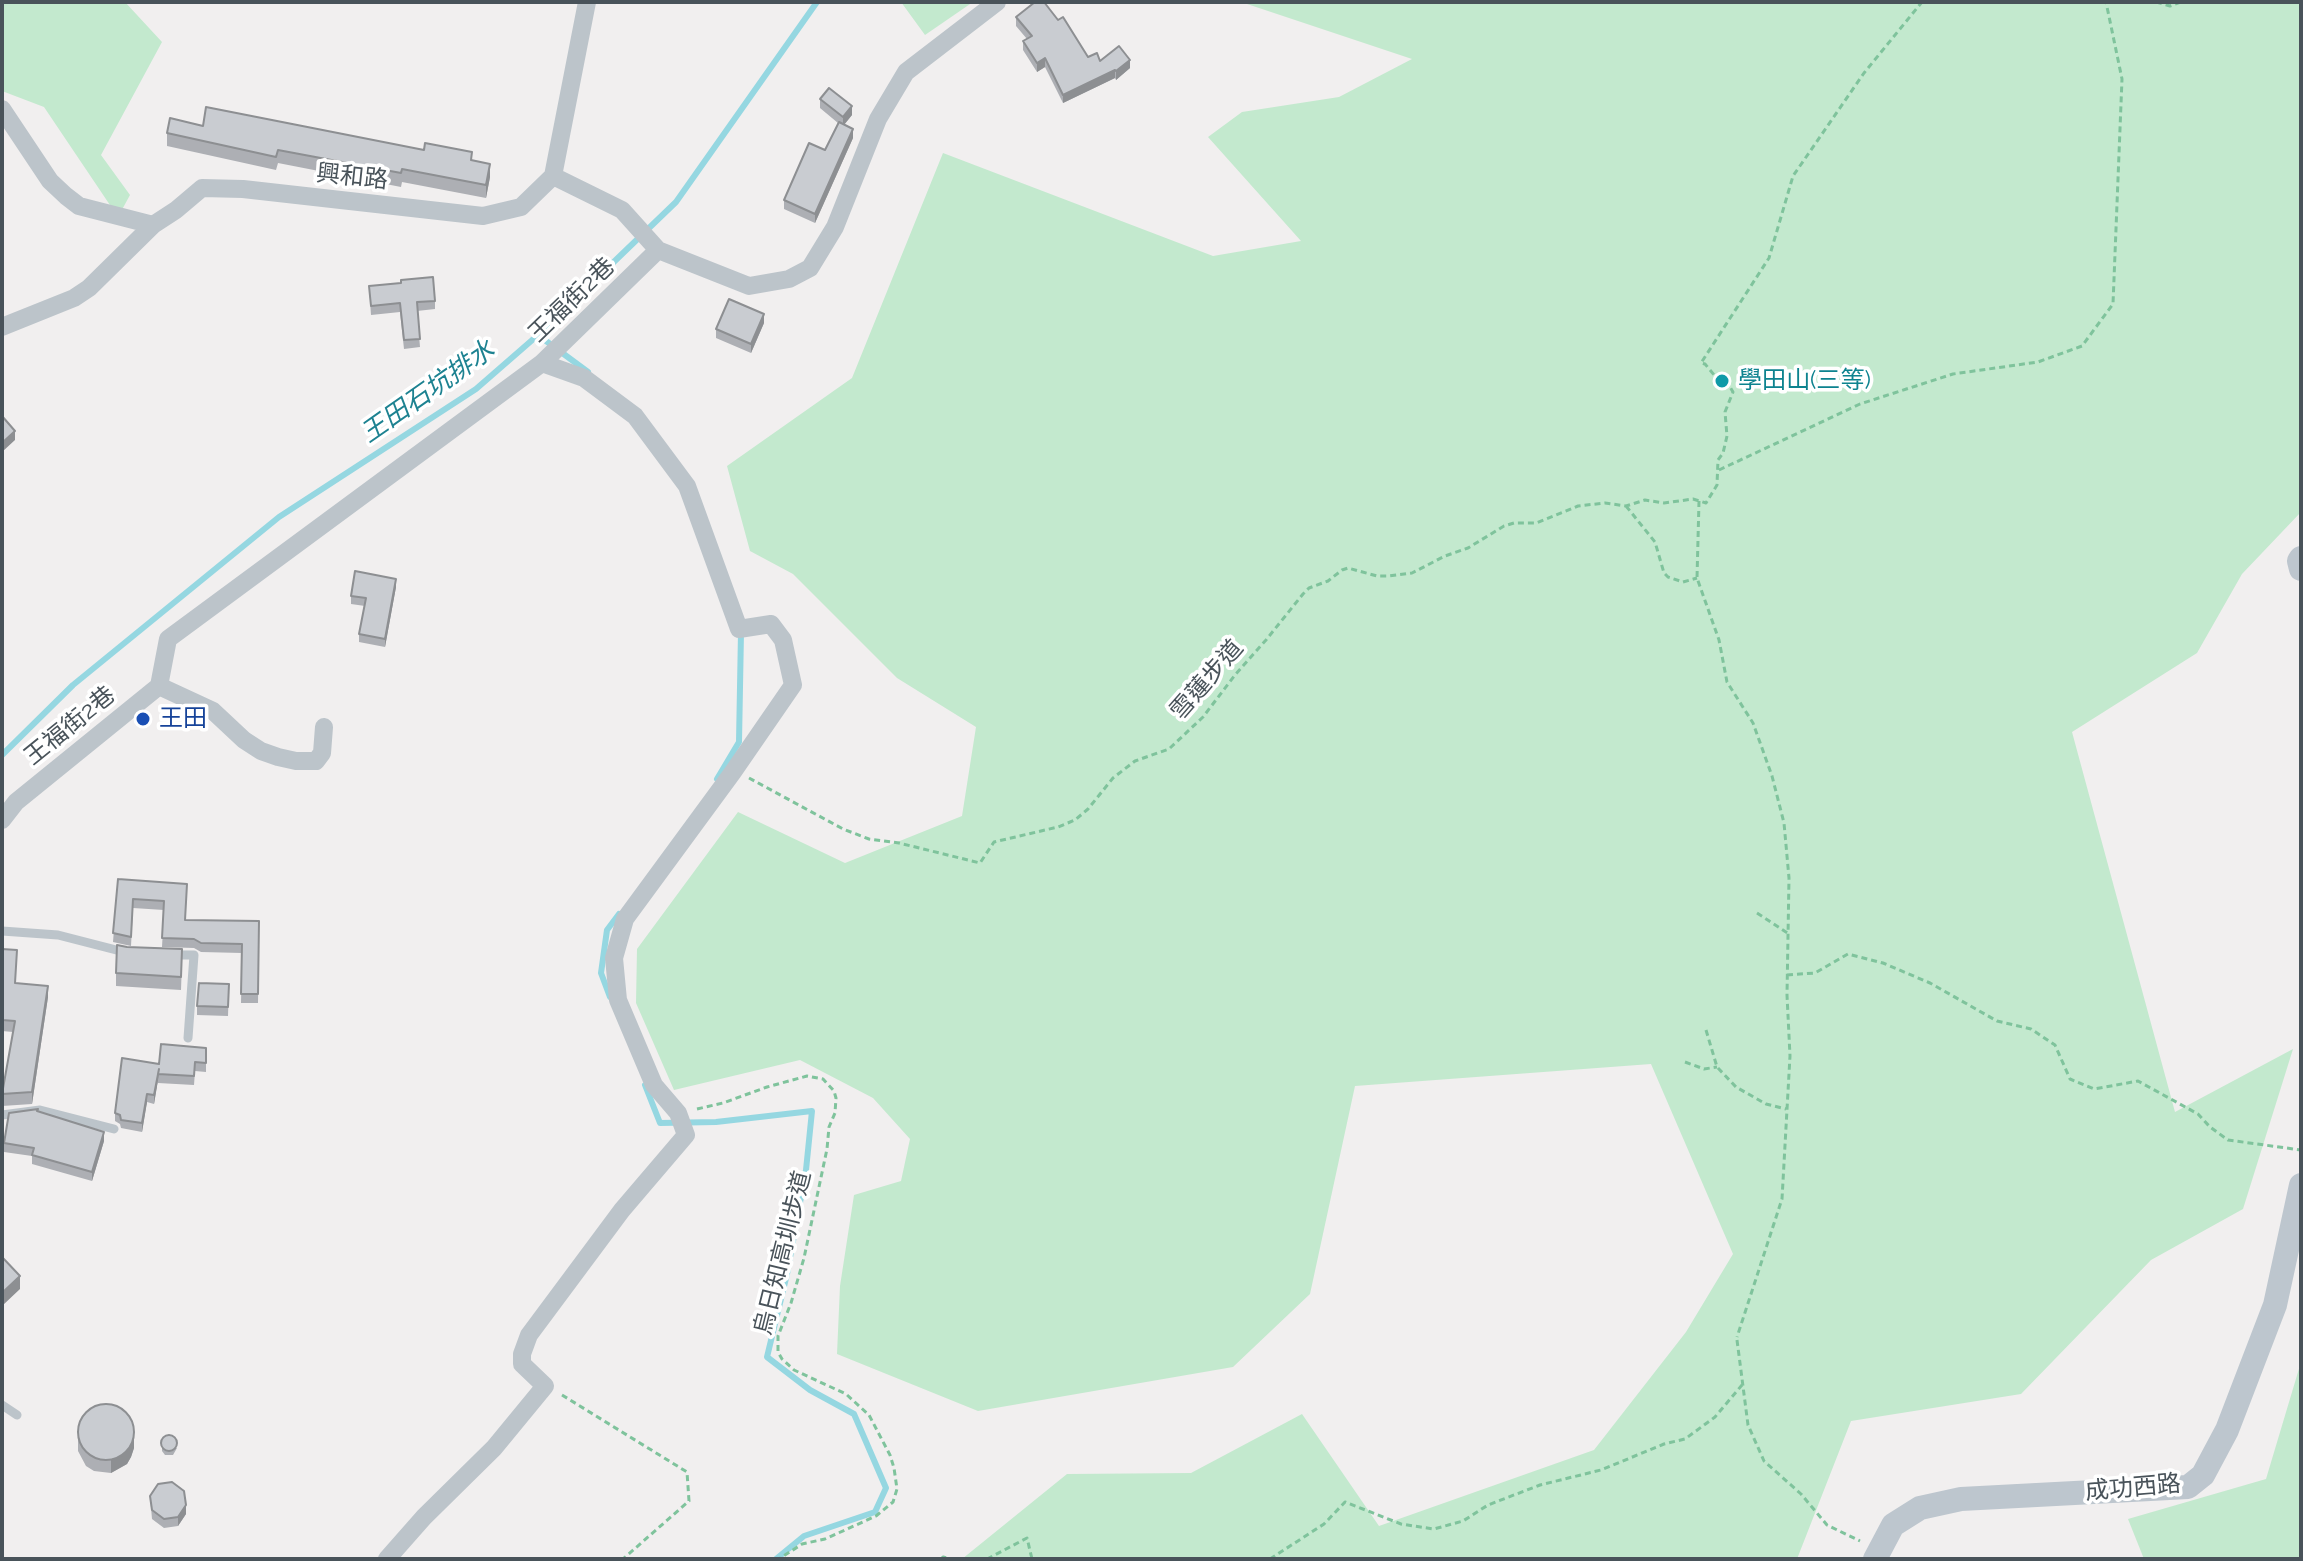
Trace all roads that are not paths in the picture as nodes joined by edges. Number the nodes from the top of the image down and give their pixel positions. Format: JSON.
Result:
{"nodes":[{"id":1,"x":587,"y":2,"type":"edge"},
{"id":2,"x":997,"y":2,"type":"edge"},
{"id":3,"x":2,"y":109,"type":"edge"},
{"id":4,"x":553,"y":176,"type":"junction"},
{"id":5,"x":153,"y":225,"type":"junction"},
{"id":6,"x":658,"y":250,"type":"junction"},
{"id":7,"x":2,"y":327,"type":"edge"},
{"id":8,"x":552,"y":353,"type":"junction"},
{"id":9,"x":2301,"y":558,"type":"edge"},
{"id":10,"x":2301,"y":569,"type":"edge"},
{"id":11,"x":159,"y":686,"type":"junction"},
{"id":12,"x":324,"y":727,"type":"dead end"},
{"id":13,"x":2,"y":820,"type":"edge"},
{"id":14,"x":2,"y":931,"type":"edge"},
{"id":15,"x":140,"y":954,"type":"edge"},
{"id":16,"x":154,"y":954,"type":"edge"},
{"id":17,"x":188,"y":1038,"type":"dead end"},
{"id":18,"x":2,"y":1115,"type":"edge"},
{"id":19,"x":114,"y":1129,"type":"dead end"},
{"id":20,"x":2301,"y":1185,"type":"edge"},
{"id":21,"x":2,"y":1405,"type":"edge"},
{"id":22,"x":17,"y":1415,"type":"dead end"},
{"id":23,"x":1877,"y":1555,"type":"edge"},
{"id":24,"x":387,"y":1559,"type":"edge"}],
"edges":[{"from":1,"to":4,"type":"street"},
{"from":2,"to":6,"type":"street"},
{"from":3,"to":5,"type":"street"},
{"from":4,"to":5,"type":"street","name":"興和路"},
{"from":4,"to":6,"type":"street"},
{"from":5,"to":7,"type":"street","name":"興和路"},
{"from":6,"to":8,"type":"street","name":"王福街2巷"},
{"from":8,"to":11,"type":"street","name":"王福街2巷"},
{"from":8,"to":24,"type":"street"},
{"from":9,"to":10,"type":"street"},
{"from":11,"to":12,"type":"street"},
{"from":11,"to":13,"type":"street","name":"王福街2巷"},
{"from":14,"to":15,"type":"lane"},
{"from":16,"to":17,"type":"lane"},
{"from":18,"to":19,"type":"lane"},
{"from":20,"to":23,"type":"street","name":"成功西路"},
{"from":21,"to":22,"type":"lane"}]}
